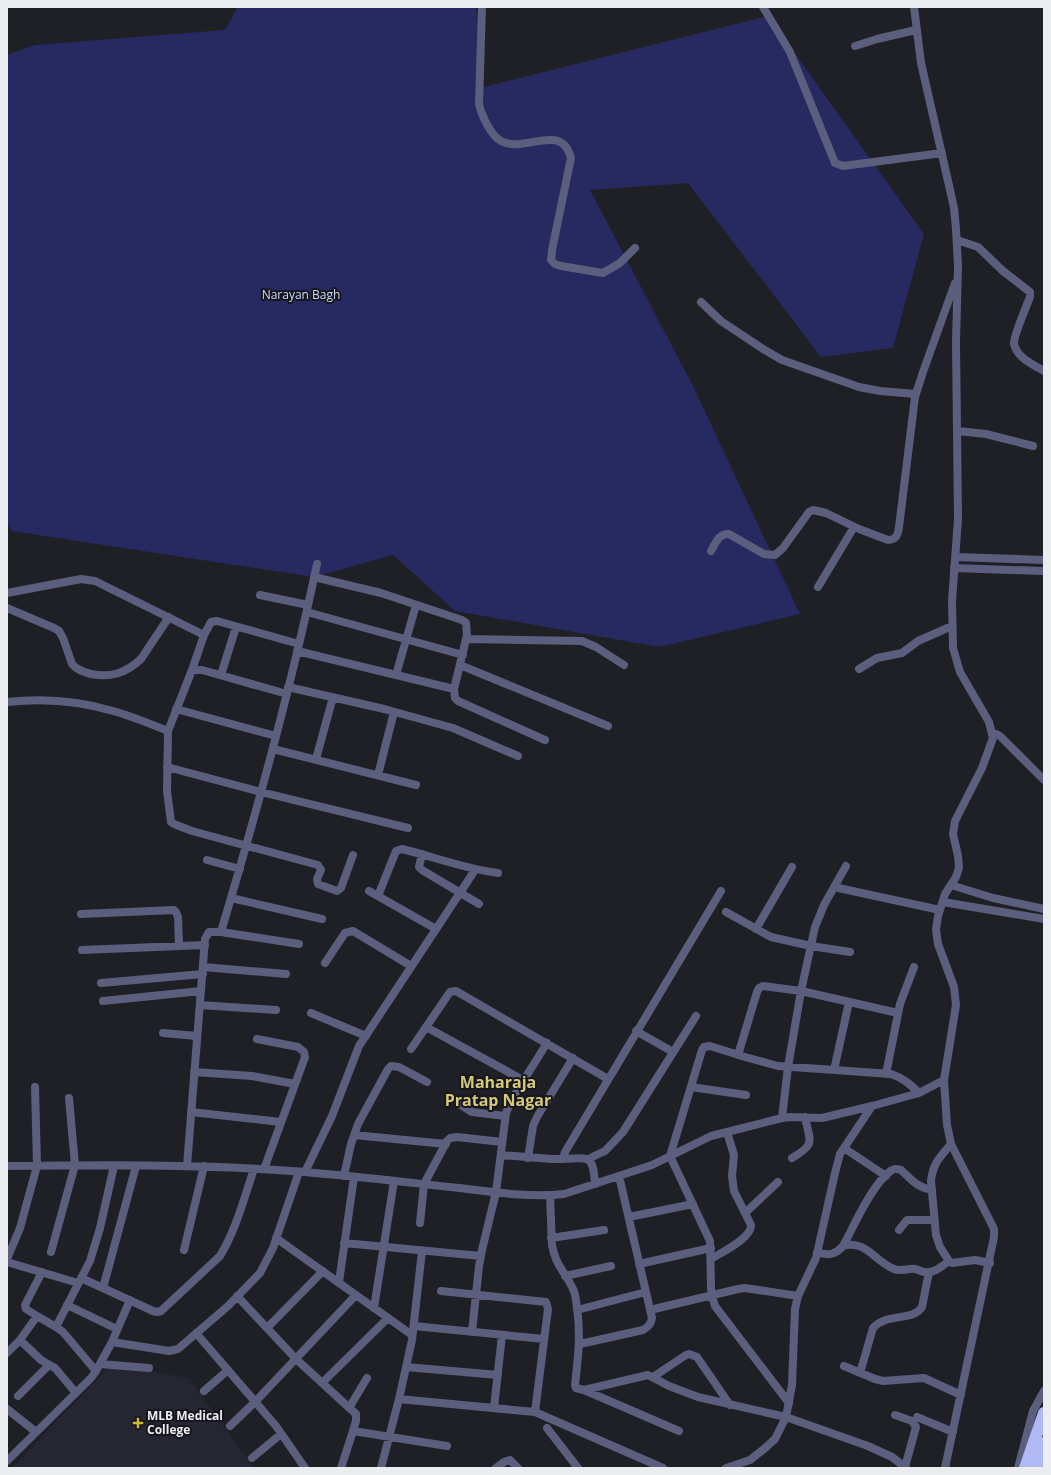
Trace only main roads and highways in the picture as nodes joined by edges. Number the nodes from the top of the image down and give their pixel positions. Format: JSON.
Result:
{"nodes":[{"id":1,"x":1044,"y":1413,"type":"edge"},
{"id":2,"x":1044,"y":1443,"type":"edge"},
{"id":3,"x":1025,"y":1468,"type":"edge"},
{"id":4,"x":1036,"y":1468,"type":"edge"}],
"edges":[{"from":1,"to":3,"type":"highway"},
{"from":2,"to":4,"type":"highway"}]}
